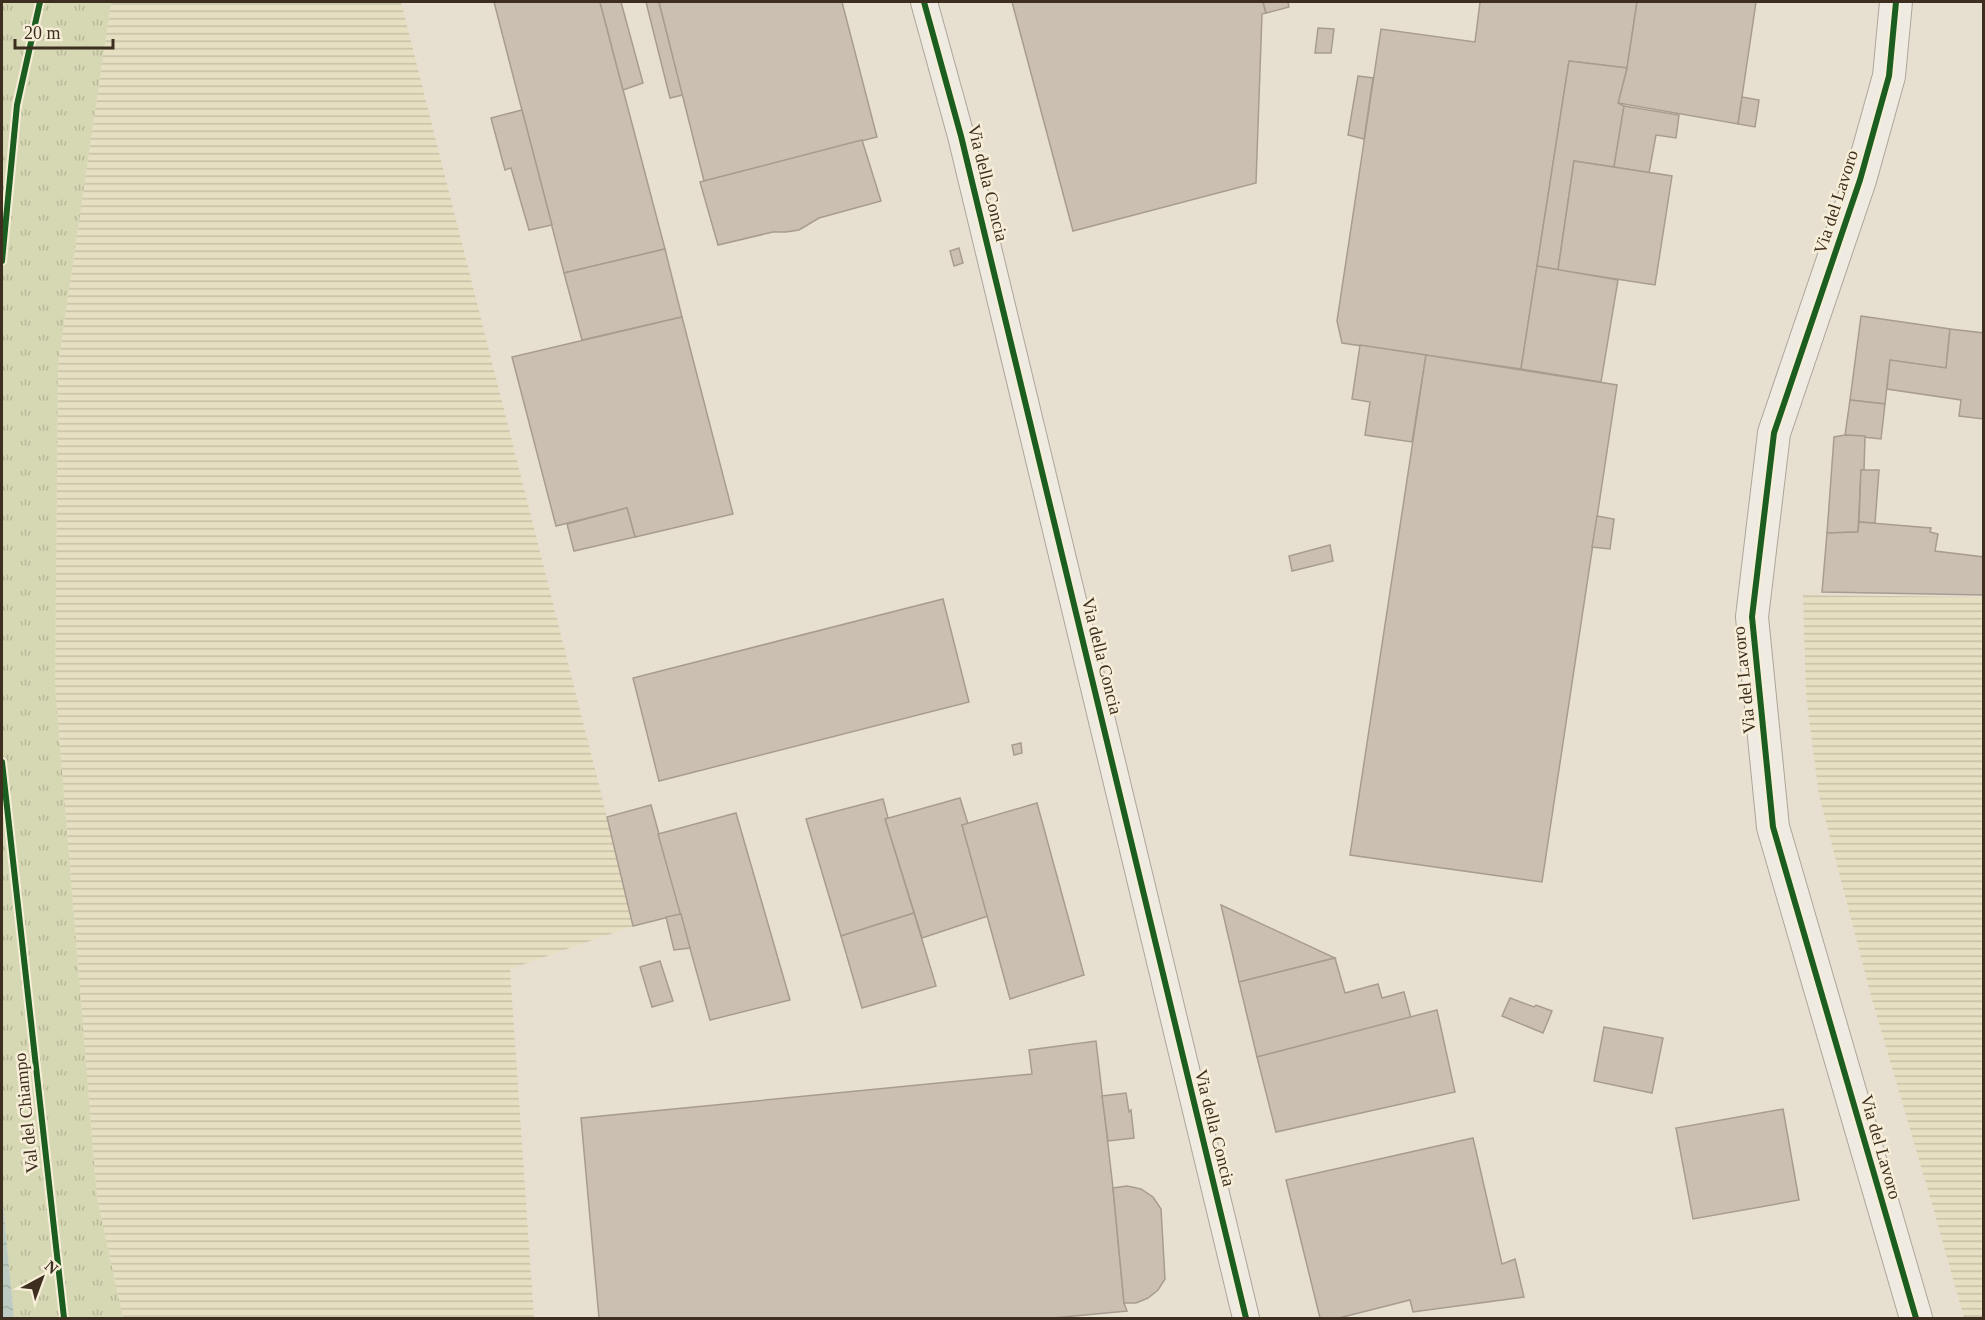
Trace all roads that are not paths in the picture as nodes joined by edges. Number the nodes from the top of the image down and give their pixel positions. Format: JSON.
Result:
{"nodes":[{"id":1,"x":924,"y":2,"type":"edge"},
{"id":2,"x":1896,"y":2,"type":"edge"},
{"id":3,"x":1246,"y":1318,"type":"edge"},
{"id":4,"x":1916,"y":1318,"type":"edge"}],
"edges":[{"from":1,"to":3,"type":"street","name":"Via della Concia"},
{"from":2,"to":4,"type":"street","name":"Via del Lavoro"}]}
